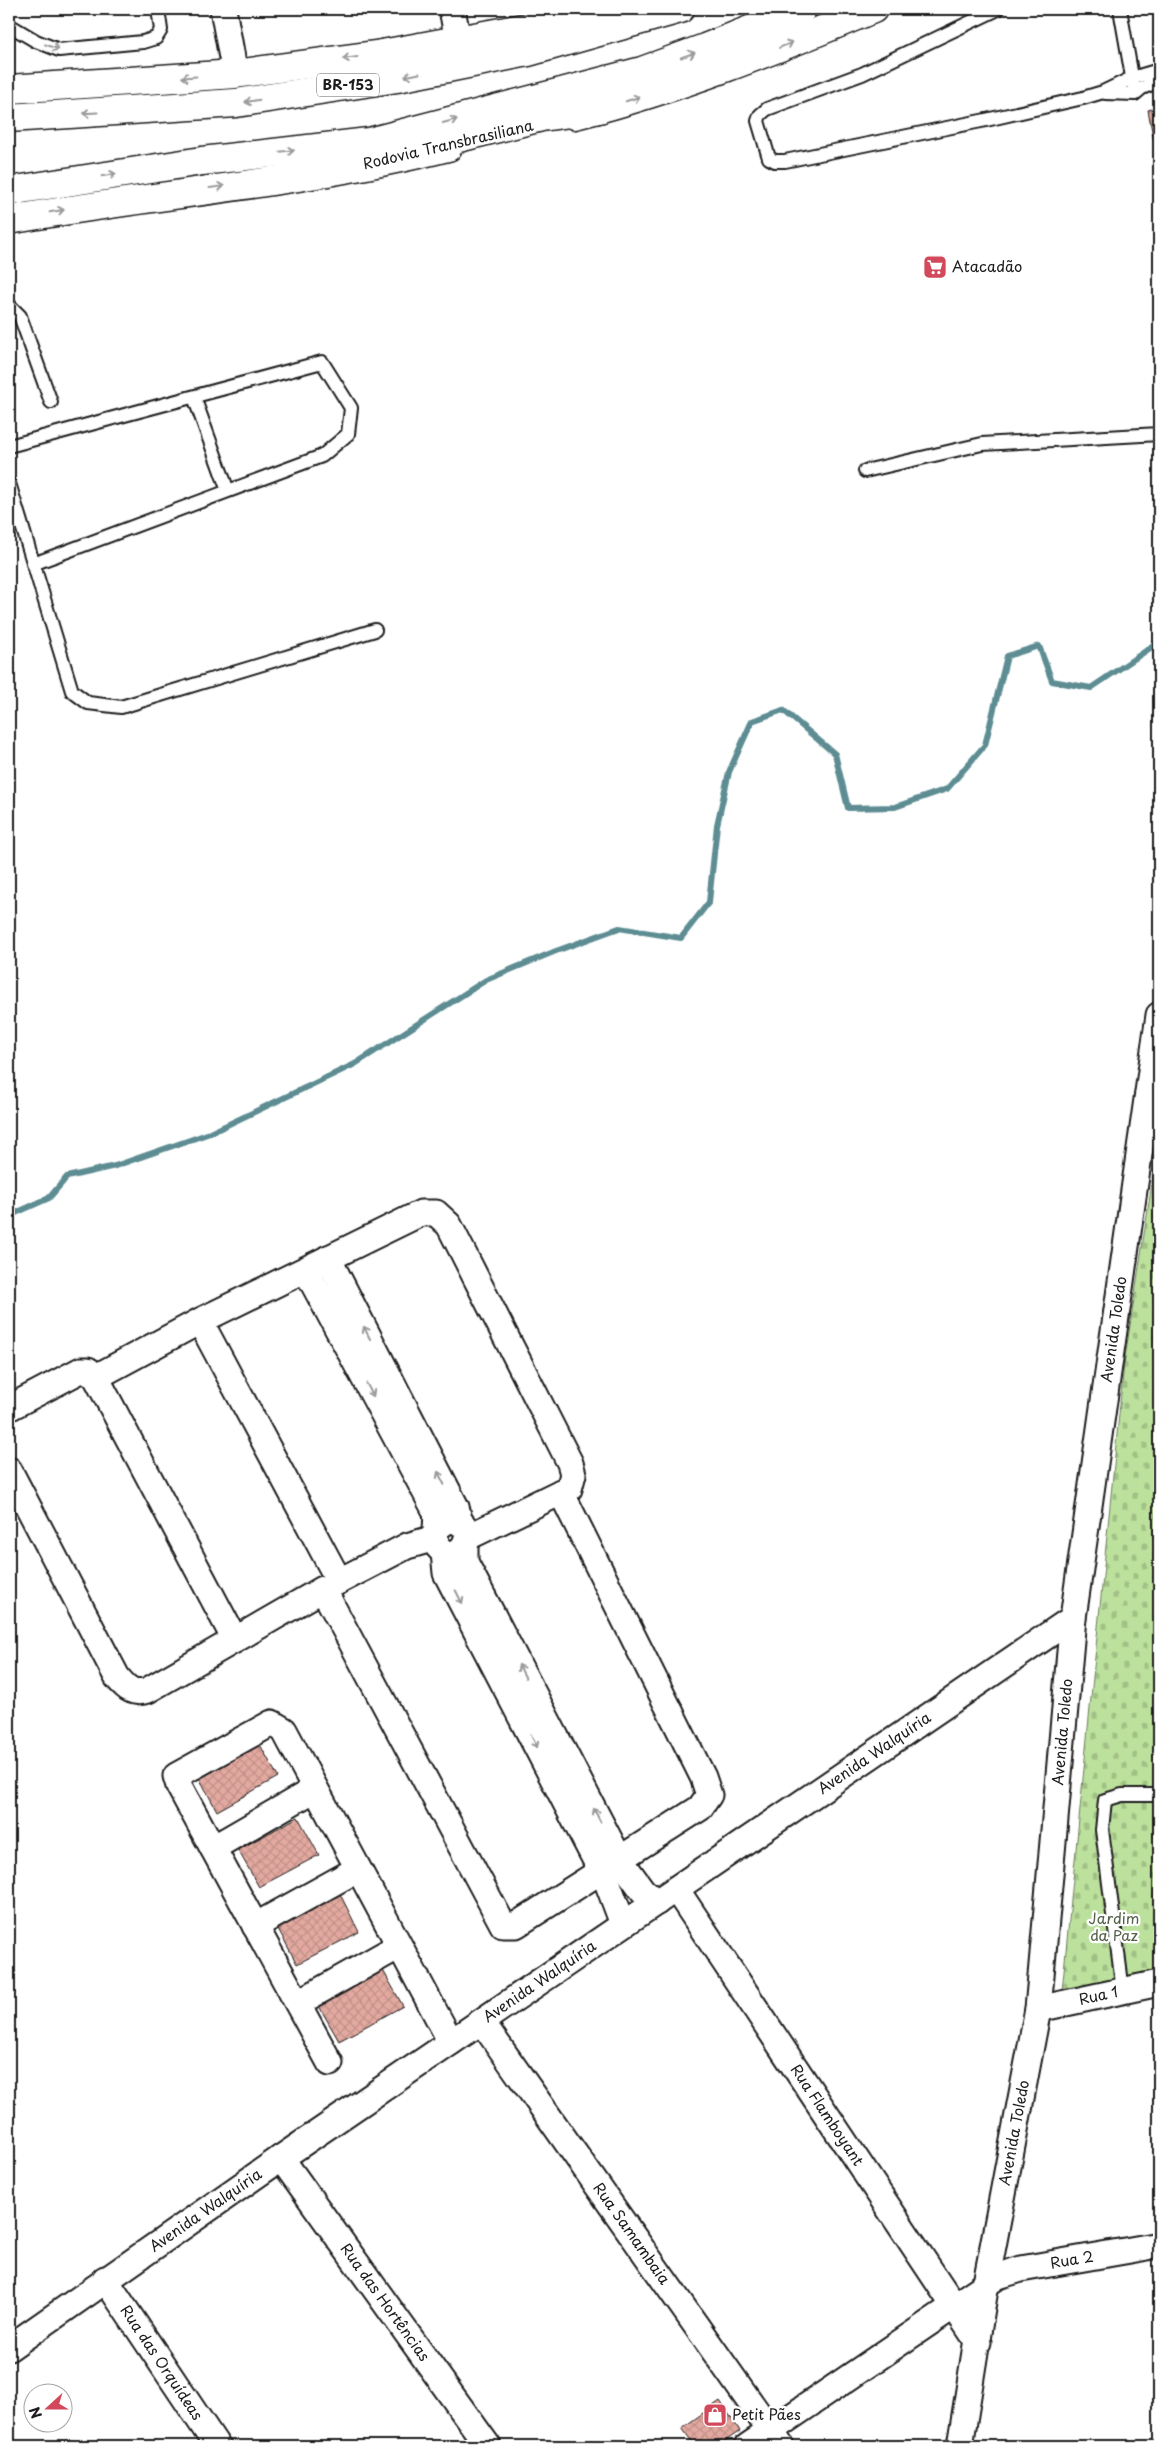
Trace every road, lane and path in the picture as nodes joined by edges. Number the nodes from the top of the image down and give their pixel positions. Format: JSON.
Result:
{"nodes":[{"id":1,"x":158,"y":9,"type":"edge"},
{"id":2,"x":223,"y":9,"type":"edge"},
{"id":3,"x":452,"y":9,"type":"edge"},
{"id":4,"x":604,"y":9,"type":"edge"},
{"id":5,"x":674,"y":9,"type":"edge"},
{"id":6,"x":680,"y":9,"type":"edge"},
{"id":7,"x":802,"y":9,"type":"edge"},
{"id":8,"x":872,"y":9,"type":"edge"},
{"id":9,"x":998,"y":9,"type":"edge"},
{"id":10,"x":1120,"y":9,"type":"edge"},
{"id":11,"x":9,"y":25,"type":"edge"},
{"id":12,"x":458,"y":40,"type":"junction"},
{"id":13,"x":382,"y":54,"type":"junction"},
{"id":14,"x":1159,"y":70,"type":"edge"},
{"id":15,"x":235,"y":74,"type":"junction"},
{"id":16,"x":1132,"y":78,"type":"junction"},
{"id":17,"x":1159,"y":81,"type":"edge"},
{"id":18,"x":9,"y":89,"type":"edge"},
{"id":19,"x":1103,"y":92,"type":"junction"},
{"id":20,"x":1135,"y":94,"type":"junction"},
{"id":21,"x":599,"y":109,"type":"junction"},
{"id":22,"x":9,"y":118,"type":"edge"},
{"id":23,"x":369,"y":142,"type":"junction"},
{"id":24,"x":9,"y":191,"type":"edge"},
{"id":25,"x":9,"y":220,"type":"edge"},
{"id":26,"x":9,"y":305,"type":"edge"},
{"id":27,"x":194,"y":397,"type":"junction"},
{"id":28,"x":51,"y":402,"type":"dead end"},
{"id":29,"x":1159,"y":434,"type":"edge"},
{"id":30,"x":9,"y":446,"type":"edge"},
{"id":31,"x":865,"y":471,"type":"dead end"},
{"id":32,"x":9,"y":483,"type":"edge"},
{"id":33,"x":228,"y":491,"type":"junction"},
{"id":34,"x":33,"y":564,"type":"junction"},
{"id":35,"x":375,"y":630,"type":"dead end"},
{"id":36,"x":1159,"y":1015,"type":"edge"},
{"id":37,"x":328,"y":1258,"type":"junction"},
{"id":38,"x":306,"y":1270,"type":"junction"},
{"id":39,"x":200,"y":1321,"type":"junction"},
{"id":40,"x":96,"y":1377,"type":"junction"},
{"id":41,"x":9,"y":1408,"type":"edge"},
{"id":42,"x":9,"y":1470,"type":"edge"},
{"id":43,"x":560,"y":1492,"type":"junction"},
{"id":44,"x":452,"y":1537,"type":"junction"},
{"id":45,"x":331,"y":1585,"type":"junction"},
{"id":46,"x":1072,"y":1618,"type":"junction"},
{"id":47,"x":236,"y":1640,"type":"junction"},
{"id":48,"x":315,"y":1789,"type":"junction"},
{"id":49,"x":1159,"y":1795,"type":"edge"},
{"id":50,"x":213,"y":1848,"type":"junction"},
{"id":51,"x":610,"y":1864,"type":"junction"},
{"id":52,"x":358,"y":1869,"type":"junction"},
{"id":53,"x":666,"y":1896,"type":"junction"},
{"id":54,"x":623,"y":1924,"type":"junction"},
{"id":55,"x":255,"y":1926,"type":"junction"},
{"id":56,"x":399,"y":1946,"type":"junction"},
{"id":57,"x":1159,"y":1983,"type":"edge"},
{"id":58,"x":1123,"y":1992,"type":"junction"},
{"id":59,"x":298,"y":2003,"type":"junction"},
{"id":60,"x":1038,"y":2009,"type":"junction"},
{"id":61,"x":482,"y":2022,"type":"junction"},
{"id":62,"x":451,"y":2042,"type":"junction"},
{"id":63,"x":330,"y":2063,"type":"dead end"},
{"id":64,"x":281,"y":2158,"type":"junction"},
{"id":65,"x":1159,"y":2245,"type":"edge"},
{"id":66,"x":106,"y":2279,"type":"junction"},
{"id":67,"x":986,"y":2283,"type":"junction"},
{"id":68,"x":956,"y":2307,"type":"junction"},
{"id":69,"x":978,"y":2342,"type":"junction"},
{"id":70,"x":9,"y":2348,"type":"edge"},
{"id":71,"x":776,"y":2438,"type":"edge"},
{"id":72,"x":217,"y":2446,"type":"edge"},
{"id":73,"x":488,"y":2446,"type":"edge"},
{"id":74,"x":748,"y":2446,"type":"edge"},
{"id":75,"x":960,"y":2446,"type":"edge"}],
"edges":[{"from":11,"to":1,"type":"lane","one_way":true},
{"from":2,"to":15,"type":"street"},
{"from":3,"to":12,"type":"street"},
{"from":4,"to":12,"type":"main road"},
{"from":5,"to":13,"type":"main road"},
{"from":6,"to":22,"type":"main road","number":"BR-153","one_way":true},
{"from":23,"to":7,"type":"main road","name":"Rodovia Transbrasiliana","one_way":true},
{"from":21,"to":8,"type":"main road","name":"Rodovia Transbrasiliana","one_way":true},
{"from":9,"to":19,"type":"lane"},
{"from":10,"to":16,"type":"lane"},
{"from":12,"to":13,"type":"main road"},
{"from":13,"to":15,"type":"main road","one_way":true},
{"from":14,"to":16,"type":"lane"},
{"from":15,"to":18,"type":"main road","one_way":true},
{"from":16,"to":19,"type":"lane"},
{"from":16,"to":20,"type":"lane"},
{"from":17,"to":20,"type":"lane"},
{"from":19,"to":20,"type":"lane"},
{"from":21,"to":23,"type":"main road"},
{"from":25,"to":21,"type":"main road","name":"Rodovia Transbrasiliana","one_way":true},
{"from":24,"to":23,"type":"main road","name":"Rodovia Transbrasiliana","one_way":true},
{"from":26,"to":28,"type":"lane"},
{"from":27,"to":30,"type":"lane"},
{"from":27,"to":33,"type":"lane"},
{"from":27,"to":33,"type":"lane"},
{"from":29,"to":31,"type":"lane"},
{"from":32,"to":34,"type":"lane"},
{"from":33,"to":34,"type":"lane"},
{"from":34,"to":35,"type":"lane"},
{"from":36,"to":46,"type":"street","name":"Avenida Toledo"},
{"from":37,"to":38,"type":"street"},
{"from":37,"to":43,"type":"street"},
{"from":44,"to":37,"type":"street","one_way":true},
{"from":38,"to":39,"type":"street"},
{"from":38,"to":44,"type":"street","one_way":true},
{"from":39,"to":40,"type":"street"},
{"from":39,"to":45,"type":"street"},
{"from":40,"to":41,"type":"street"},
{"from":40,"to":47,"type":"street"},
{"from":42,"to":47,"type":"street"},
{"from":43,"to":44,"type":"street"},
{"from":43,"to":51,"type":"street"},
{"from":44,"to":45,"type":"street"},
{"from":44,"to":51,"type":"street"},
{"from":45,"to":47,"type":"street"},
{"from":45,"to":51,"type":"street"},
{"from":46,"to":53,"type":"street","name":"Avenida Walquíria"},
{"from":46,"to":60,"type":"street","name":"Avenida Toledo"},
{"from":48,"to":50,"type":"street"},
{"from":48,"to":50,"type":"street"},
{"from":48,"to":52,"type":"street"},
{"from":49,"to":58,"type":"lane"},
{"from":50,"to":55,"type":"street"},
{"from":51,"to":53,"type":"street","name":"Rua Flamboyant"},
{"from":51,"to":54,"type":"street"},
{"from":52,"to":55,"type":"street"},
{"from":52,"to":56,"type":"street"},
{"from":53,"to":54,"type":"street","name":"Avenida Walquíria"},
{"from":53,"to":68,"type":"street","name":"Rua Flamboyant"},
{"from":54,"to":61,"type":"street","name":"Avenida Walquíria"},
{"from":55,"to":59,"type":"street"},
{"from":56,"to":59,"type":"street"},
{"from":56,"to":62,"type":"street"},
{"from":57,"to":58,"type":"street","name":"Rua 1"},
{"from":58,"to":60,"type":"street","name":"Rua 1"},
{"from":59,"to":63,"type":"street"},
{"from":60,"to":67,"type":"street","name":"Avenida Toledo"},
{"from":61,"to":62,"type":"street","name":"Avenida Walquíria"},
{"from":61,"to":71,"type":"street","name":"Rua Samambaia"},
{"from":62,"to":64,"type":"street","name":"Avenida Walquíria"},
{"from":64,"to":66,"type":"street","name":"Avenida Walquíria"},
{"from":64,"to":73,"type":"street","name":"Rua das Hortências"},
{"from":65,"to":67,"type":"street","name":"Rua 2"},
{"from":66,"to":70,"type":"street","name":"Avenida Walquíria"},
{"from":66,"to":72,"type":"street","name":"Rua das Orquídeas"},
{"from":67,"to":68,"type":"street","name":"Rua 2"},
{"from":67,"to":69,"type":"street","name":"Avenida Toledo"},
{"from":68,"to":69,"type":"street","name":"Rua Flamboyant"},
{"from":68,"to":71,"type":"street","name":"Rua 2"},
{"from":69,"to":75,"type":"street","name":"Avenida Toledo"},
{"from":71,"to":74,"type":"street","name":"Rua 2"}]}
